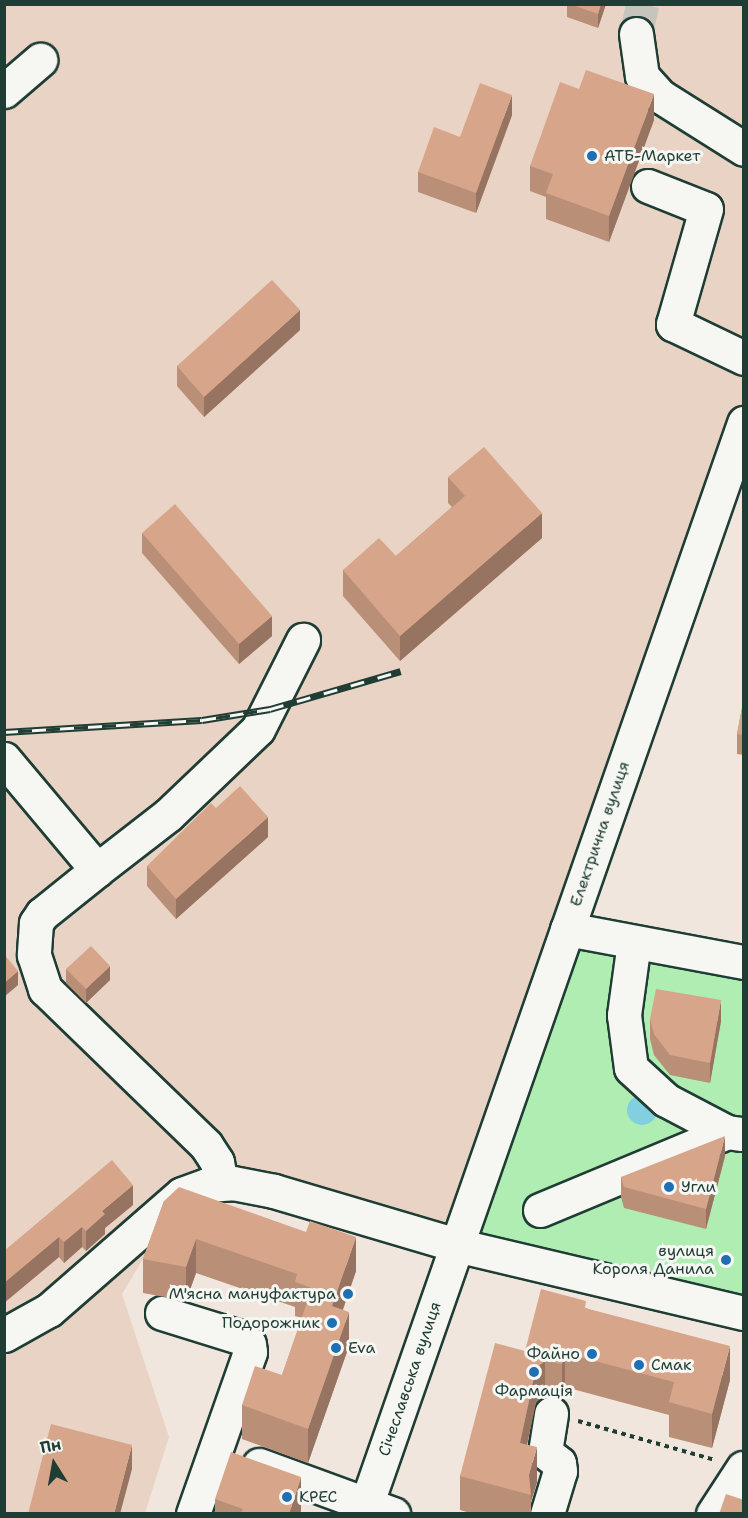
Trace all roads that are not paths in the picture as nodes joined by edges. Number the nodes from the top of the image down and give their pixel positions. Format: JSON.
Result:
{"nodes":[{"id":1,"x":636,"y":34,"type":"tunnel mouth"},
{"id":2,"x":40,"y":60,"type":"dead end"},
{"id":3,"x":4,"y":90,"type":"edge"},
{"id":4,"x":744,"y":149,"type":"edge"},
{"id":5,"x":648,"y":186,"type":"dead end"},
{"id":6,"x":744,"y":358,"type":"edge"},
{"id":7,"x":744,"y":423,"type":"edge"},
{"id":8,"x":303,"y":640,"type":"dead end"},
{"id":9,"x":4,"y":759,"type":"edge"},
{"id":10,"x":97,"y":870,"type":"junction"},
{"id":11,"x":567,"y":929,"type":"junction"},
{"id":12,"x":634,"y":942,"type":"junction"},
{"id":13,"x":744,"y":962,"type":"edge"},
{"id":14,"x":736,"y":1133,"type":"edge"},
{"id":15,"x":222,"y":1183,"type":"junction"},
{"id":16,"x":540,"y":1210,"type":"dead end"},
{"id":17,"x":456,"y":1245,"type":"junction"},
{"id":18,"x":162,"y":1313,"type":"dead end"},
{"id":19,"x":744,"y":1313,"type":"edge"},
{"id":20,"x":4,"y":1335,"type":"edge"},
{"id":21,"x":551,"y":1413,"type":"road end"},
{"id":22,"x":215,"y":1449,"type":"junction"},
{"id":23,"x":743,"y":1467,"type":"edge"},
{"id":24,"x":374,"y":1510,"type":"edge"},
{"id":25,"x":194,"y":1514,"type":"edge"},
{"id":26,"x":547,"y":1514,"type":"edge"},
{"id":27,"x":713,"y":1514,"type":"edge"}],
"edges":[{"from":1,"to":4,"type":"main road"},
{"from":2,"to":3,"type":"main road"},
{"from":5,"to":6,"type":"main road"},
{"from":7,"to":11,"type":"main road","name":"Електрична вулиця"},
{"from":8,"to":10,"type":"main road"},
{"from":9,"to":10,"type":"main road"},
{"from":10,"to":15,"type":"main road"},
{"from":11,"to":12,"type":"main road"},
{"from":11,"to":17,"type":"main road","name":"Електрична вулиця"},
{"from":12,"to":13,"type":"main road"},
{"from":12,"to":14,"type":"main road"},
{"from":14,"to":16,"type":"main road"},
{"from":15,"to":17,"type":"main road"},
{"from":15,"to":20,"type":"main road"},
{"from":17,"to":19,"type":"main road"},
{"from":17,"to":24,"type":"main road","name":"Січеславська вулиця"},
{"from":18,"to":22,"type":"main road"},
{"from":21,"to":26,"type":"main road"},
{"from":22,"to":24,"type":"main road"},
{"from":22,"to":25,"type":"main road"},
{"from":23,"to":27,"type":"main road"}]}
